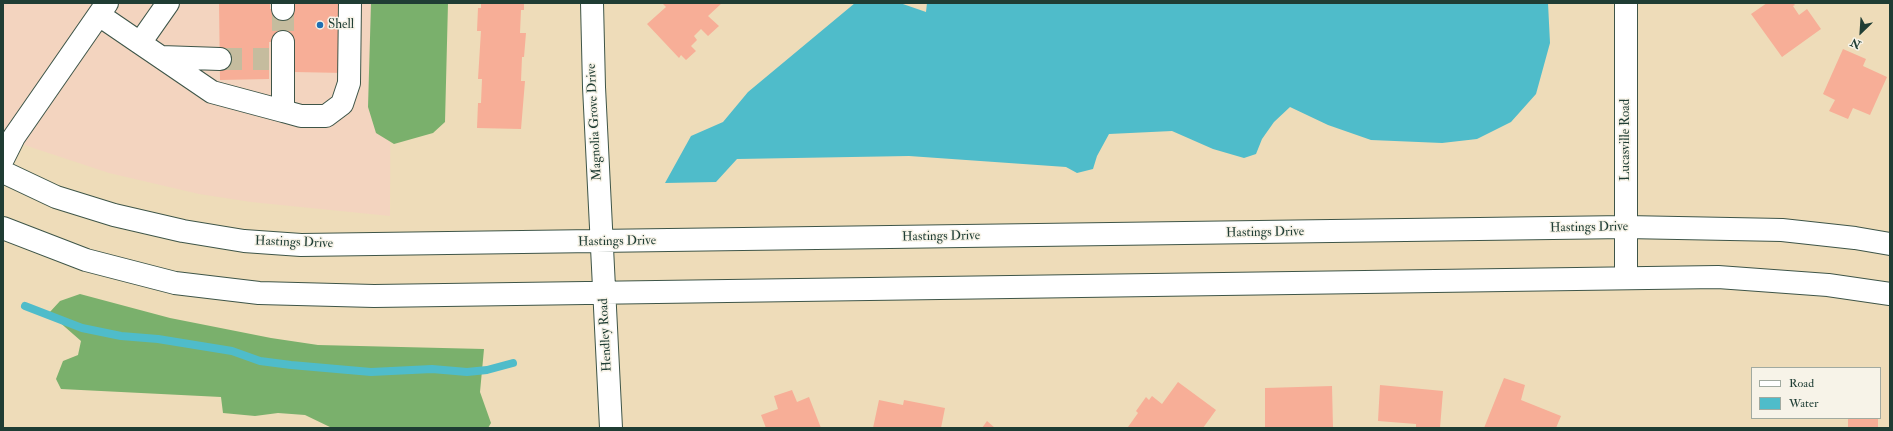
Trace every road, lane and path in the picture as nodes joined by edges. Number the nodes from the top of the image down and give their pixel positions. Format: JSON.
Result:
{"nodes":[{"id":1,"x":168,"y":3,"type":"edge"},
{"id":2,"x":350,"y":3,"type":"edge"},
{"id":3,"x":592,"y":3,"type":"edge"},
{"id":4,"x":1626,"y":3,"type":"edge"},
{"id":5,"x":103,"y":9,"type":"edge"},
{"id":6,"x":140,"y":43,"type":"junction"},
{"id":7,"x":279,"y":53,"type":"tunnel mouth"},
{"id":8,"x":161,"y":57,"type":"junction"},
{"id":9,"x":220,"y":59,"type":"tunnel mouth"},
{"id":10,"x":283,"y":111,"type":"junction"},
{"id":11,"x":3,"y":159,"type":"edge"},
{"id":12,"x":3,"y":172,"type":"edge"},
{"id":13,"x":1626,"y":227,"type":"junction"},
{"id":14,"x":3,"y":228,"type":"edge"},
{"id":15,"x":600,"y":242,"type":"junction"},
{"id":16,"x":1890,"y":244,"type":"edge"},
{"id":17,"x":1626,"y":278,"type":"junction"},
{"id":18,"x":604,"y":293,"type":"junction"},
{"id":19,"x":1890,"y":294,"type":"edge"},
{"id":20,"x":611,"y":428,"type":"edge"}],
"edges":[{"from":1,"to":6,"type":"street"},
{"from":2,"to":10,"type":"street"},
{"from":3,"to":15,"type":"street","name":"Magnolia Grove Drive"},
{"from":4,"to":13,"type":"street","name":"Lucasville Road"},
{"from":5,"to":6,"type":"street"},
{"from":5,"to":11,"type":"street"},
{"from":6,"to":8,"type":"street"},
{"from":7,"to":10,"type":"street"},
{"from":8,"to":9,"type":"street"},
{"from":8,"to":10,"type":"street"},
{"from":12,"to":15,"type":"street","name":"Hastings Drive"},
{"from":13,"to":15,"type":"street","name":"Hastings Drive"},
{"from":13,"to":16,"type":"street","name":"Hastings Drive"},
{"from":13,"to":17,"type":"street","name":"Lucasville Road"},
{"from":14,"to":18,"type":"street"},
{"from":15,"to":18,"type":"street","name":"Hendley Road"},
{"from":17,"to":18,"type":"street"},
{"from":17,"to":19,"type":"street"},
{"from":18,"to":20,"type":"street","name":"Hendley Road"}]}
